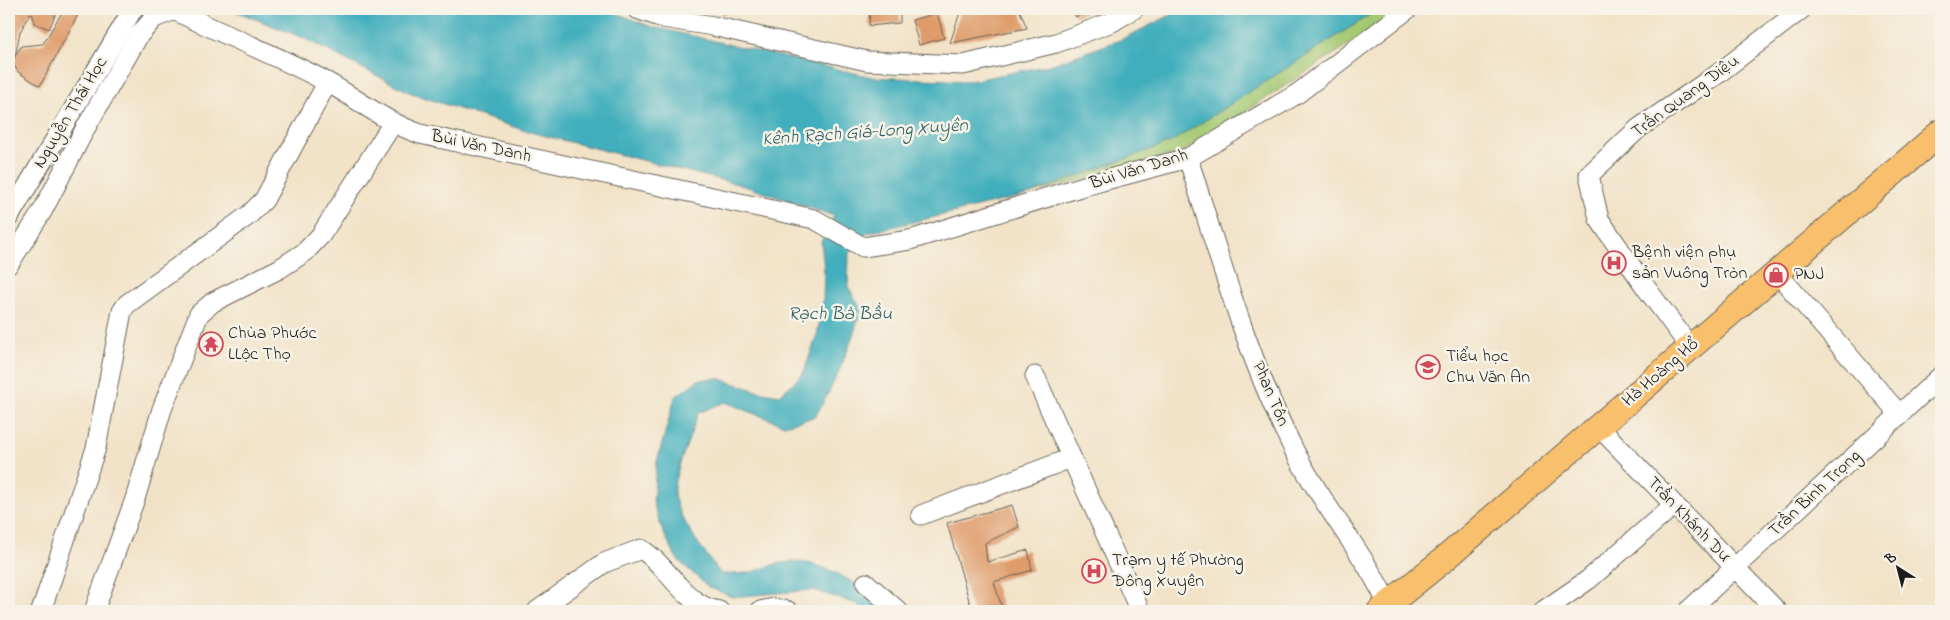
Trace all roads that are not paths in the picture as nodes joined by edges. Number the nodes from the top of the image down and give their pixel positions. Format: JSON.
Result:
{"nodes":[{"id":1,"x":133,"y":9,"type":"edge"},
{"id":2,"x":173,"y":9,"type":"edge"},
{"id":3,"x":637,"y":9,"type":"edge"},
{"id":4,"x":1134,"y":9,"type":"edge"},
{"id":5,"x":1408,"y":9,"type":"edge"},
{"id":6,"x":1802,"y":9,"type":"edge"},
{"id":7,"x":330,"y":84,"type":"junction"},
{"id":8,"x":389,"y":122,"type":"junction"},
{"id":9,"x":1941,"y":132,"type":"edge"},
{"id":10,"x":1188,"y":158,"type":"junction"},
{"id":11,"x":9,"y":217,"type":"edge"},
{"id":12,"x":9,"y":264,"type":"edge"},
{"id":13,"x":1778,"y":274,"type":"junction"},
{"id":14,"x":1690,"y":347,"type":"junction"},
{"id":15,"x":1035,"y":376,"type":"dead end"},
{"id":16,"x":1941,"y":376,"type":"edge"},
{"id":17,"x":1900,"y":415,"type":"junction"},
{"id":18,"x":1599,"y":427,"type":"junction"},
{"id":19,"x":1071,"y":458,"type":"junction"},
{"id":20,"x":1674,"y":505,"type":"junction"},
{"id":21,"x":920,"y":515,"type":"dead end"},
{"id":22,"x":1734,"y":569,"type":"junction"},
{"id":23,"x":866,"y":583,"type":"dead end"},
{"id":24,"x":1386,"y":609,"type":"edge"},
{"id":25,"x":41,"y":611,"type":"edge"},
{"id":26,"x":94,"y":611,"type":"edge"},
{"id":27,"x":537,"y":611,"type":"edge"},
{"id":28,"x":719,"y":611,"type":"edge"},
{"id":29,"x":760,"y":611,"type":"edge"},
{"id":30,"x":788,"y":611,"type":"edge"},
{"id":31,"x":898,"y":611,"type":"edge"},
{"id":32,"x":1140,"y":611,"type":"edge"},
{"id":33,"x":1543,"y":611,"type":"edge"},
{"id":34,"x":1688,"y":611,"type":"edge"},
{"id":35,"x":1777,"y":611,"type":"edge"}],
"edges":[{"from":1,"to":11,"type":"street","name":"Nguyễn Thái Học"},
{"from":2,"to":7,"type":"street","name":"Bùi Văn Danh"},
{"from":2,"to":12,"type":"street"},
{"from":3,"to":4,"type":"street"},
{"from":5,"to":10,"type":"street","name":"Bùi Văn Danh"},
{"from":6,"to":14,"type":"street","name":"Trần Quang Diệu"},
{"from":7,"to":8,"type":"street","name":"Bùi Văn Danh"},
{"from":7,"to":25,"type":"street"},
{"from":8,"to":10,"type":"street","name":"Bùi Văn Danh"},
{"from":8,"to":26,"type":"street"},
{"from":9,"to":13,"type":"main road","name":"Hà Hoàng Hổ"},
{"from":10,"to":24,"type":"street","name":"Phan Tôn"},
{"from":13,"to":14,"type":"main road","name":"Hà Hoàng Hổ"},
{"from":13,"to":17,"type":"street"},
{"from":14,"to":18,"type":"main road","name":"Hà Hoàng Hổ"},
{"from":15,"to":19,"type":"street"},
{"from":16,"to":17,"type":"street","name":"Trần Bình Trọng"},
{"from":17,"to":22,"type":"street","name":"Trần Bình Trọng"},
{"from":18,"to":20,"type":"street","name":"Trần Khánh Dư"},
{"from":18,"to":24,"type":"main road","name":"Hà Hoàng Hổ"},
{"from":19,"to":21,"type":"street"},
{"from":19,"to":32,"type":"street"},
{"from":20,"to":22,"type":"street","name":"Trần Khánh Dư"},
{"from":20,"to":33,"type":"street"},
{"from":22,"to":34,"type":"street","name":"Trần Bình Trọng"},
{"from":22,"to":35,"type":"street","name":"Trần Khánh Dư"},
{"from":23,"to":31,"type":"street"},
{"from":27,"to":28,"type":"street"},
{"from":29,"to":30,"type":"street"}]}
